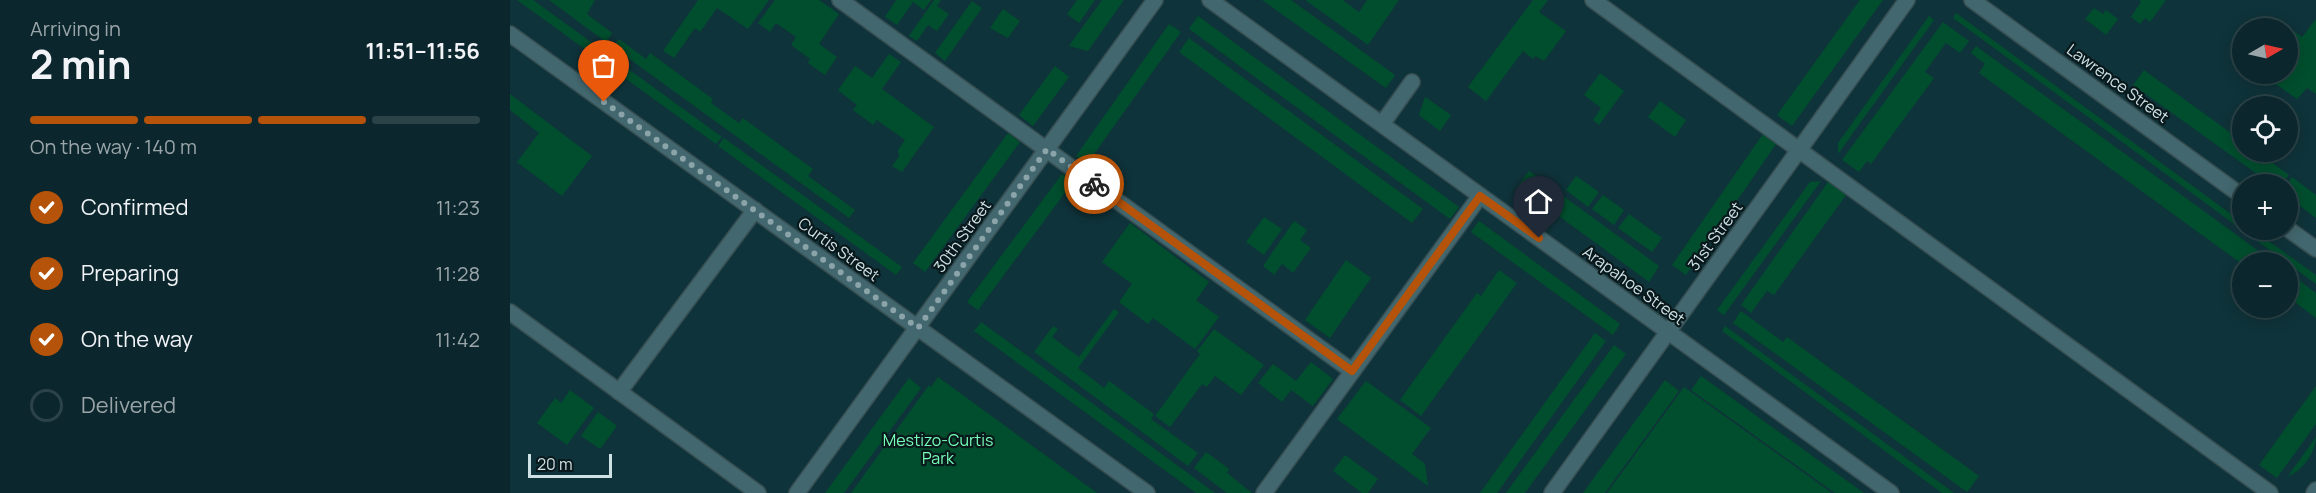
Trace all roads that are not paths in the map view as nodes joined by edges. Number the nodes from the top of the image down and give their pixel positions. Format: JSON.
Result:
{"nodes":[{"id":1,"x":840,"y":0,"type":"edge"},
{"id":2,"x":1155,"y":0,"type":"edge"},
{"id":3,"x":1210,"y":0,"type":"edge"},
{"id":4,"x":1593,"y":0,"type":"edge"},
{"id":5,"x":1907,"y":0,"type":"edge"},
{"id":6,"x":1972,"y":0,"type":"edge"},
{"id":7,"x":510,"y":34,"type":"edge"},
{"id":8,"x":1412,"y":82,"type":"dead end"},
{"id":9,"x":1382,"y":124,"type":"junction"},
{"id":10,"x":1047,"y":149,"type":"junction"},
{"id":11,"x":1799,"y":150,"type":"junction"},
{"id":12,"x":2232,"y":189,"type":"edge"},
{"id":13,"x":1480,"y":196,"type":"junction"},
{"id":14,"x":755,"y":210,"type":"junction"},
{"id":15,"x":2298,"y":236,"type":"edge"},
{"id":16,"x":2316,"y":249,"type":"edge"},
{"id":17,"x":510,"y":312,"type":"edge"},
{"id":18,"x":918,"y":328,"type":"junction"},
{"id":19,"x":1668,"y":332,"type":"junction"},
{"id":20,"x":1352,"y":371,"type":"junction"},
{"id":21,"x":619,"y":392,"type":"junction"},
{"id":22,"x":758,"y":493,"type":"edge"},
{"id":23,"x":798,"y":493,"type":"edge"},
{"id":24,"x":1147,"y":493,"type":"edge"},
{"id":25,"x":1264,"y":493,"type":"edge"},
{"id":26,"x":1552,"y":493,"type":"edge"},
{"id":27,"x":1891,"y":493,"type":"edge"},
{"id":28,"x":2270,"y":493,"type":"edge"}],
"edges":[{"from":1,"to":10,"type":"street"},
{"from":2,"to":10,"type":"street","name":"30th Street"},
{"from":3,"to":9,"type":"street","name":"Arapahoe Street"},
{"from":4,"to":11,"type":"street"},
{"from":5,"to":11,"type":"street","name":"31st Street"},
{"from":6,"to":12,"type":"street","name":"Lawrence Street"},
{"from":7,"to":14,"type":"street","name":"Curtis Street"},
{"from":8,"to":9,"type":"street"},
{"from":9,"to":13,"type":"street","name":"Arapahoe Street"},
{"from":10,"to":18,"type":"street","name":"30th Street"},
{"from":10,"to":20,"type":"street"},
{"from":11,"to":19,"type":"street","name":"31st Street"},
{"from":11,"to":28,"type":"street"},
{"from":13,"to":19,"type":"street","name":"Arapahoe Street"},
{"from":13,"to":20,"type":"street"},
{"from":14,"to":18,"type":"street","name":"Curtis Street"},
{"from":14,"to":21,"type":"street"},
{"from":15,"to":16,"type":"street"},
{"from":17,"to":21,"type":"street"},
{"from":18,"to":23,"type":"street","name":"30th Street"},
{"from":18,"to":24,"type":"street","name":"Curtis Street"},
{"from":19,"to":26,"type":"street","name":"31st Street"},
{"from":19,"to":27,"type":"street","name":"Arapahoe Street"},
{"from":20,"to":25,"type":"street"},
{"from":21,"to":22,"type":"street"}]}
